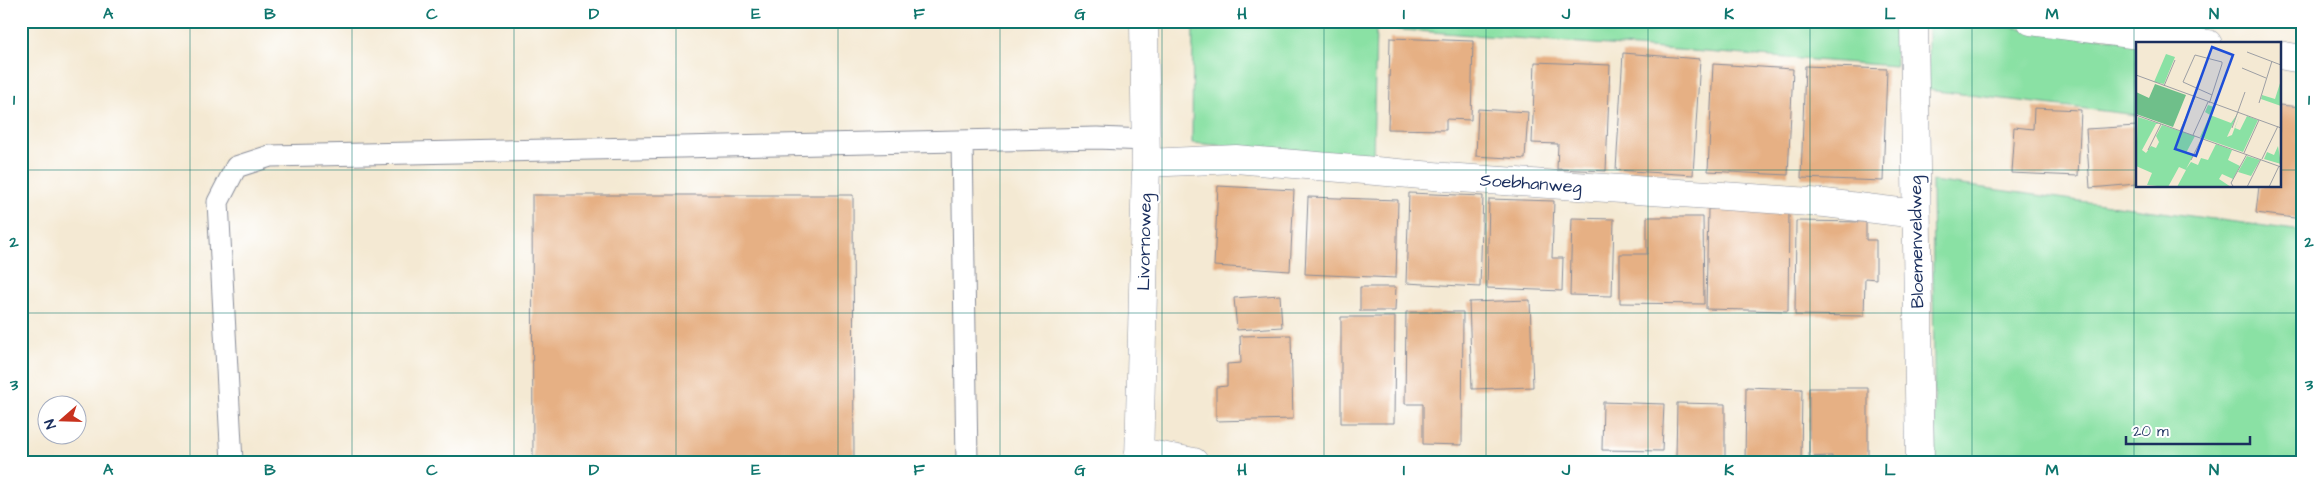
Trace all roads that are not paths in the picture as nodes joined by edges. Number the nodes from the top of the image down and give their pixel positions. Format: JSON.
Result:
{"nodes":[{"id":1,"x":1144,"y":21,"type":"edge"},
{"id":2,"x":1914,"y":21,"type":"edge"},
{"id":3,"x":2031,"y":21,"type":"edge"},
{"id":4,"x":2193,"y":42,"type":"edge"},
{"id":5,"x":2280,"y":55,"type":"edge"},
{"id":6,"x":2302,"y":59,"type":"edge"},
{"id":7,"x":962,"y":141,"type":"junction"},
{"id":8,"x":1146,"y":151,"type":"junction"},
{"id":9,"x":1916,"y":214,"type":"junction"},
{"id":10,"x":1139,"y":457,"type":"edge"},
{"id":11,"x":232,"y":462,"type":"edge"},
{"id":12,"x":966,"y":462,"type":"edge"},
{"id":13,"x":1194,"y":462,"type":"edge"},
{"id":14,"x":1920,"y":462,"type":"edge"}],
"edges":[{"from":1,"to":8,"type":"street","name":"Livornoweg"},
{"from":2,"to":9,"type":"street","name":"Bloemenveldweg"},
{"from":3,"to":4,"type":"street"},
{"from":5,"to":6,"type":"street"},
{"from":7,"to":8,"type":"lane"},
{"from":7,"to":11,"type":"lane"},
{"from":7,"to":12,"type":"lane"},
{"from":8,"to":9,"type":"street","name":"Soebhanweg"},
{"from":8,"to":10,"type":"street","name":"Livornoweg"},
{"from":9,"to":14,"type":"street","name":"Bloemenveldweg"},
{"from":10,"to":13,"type":"street"}]}
